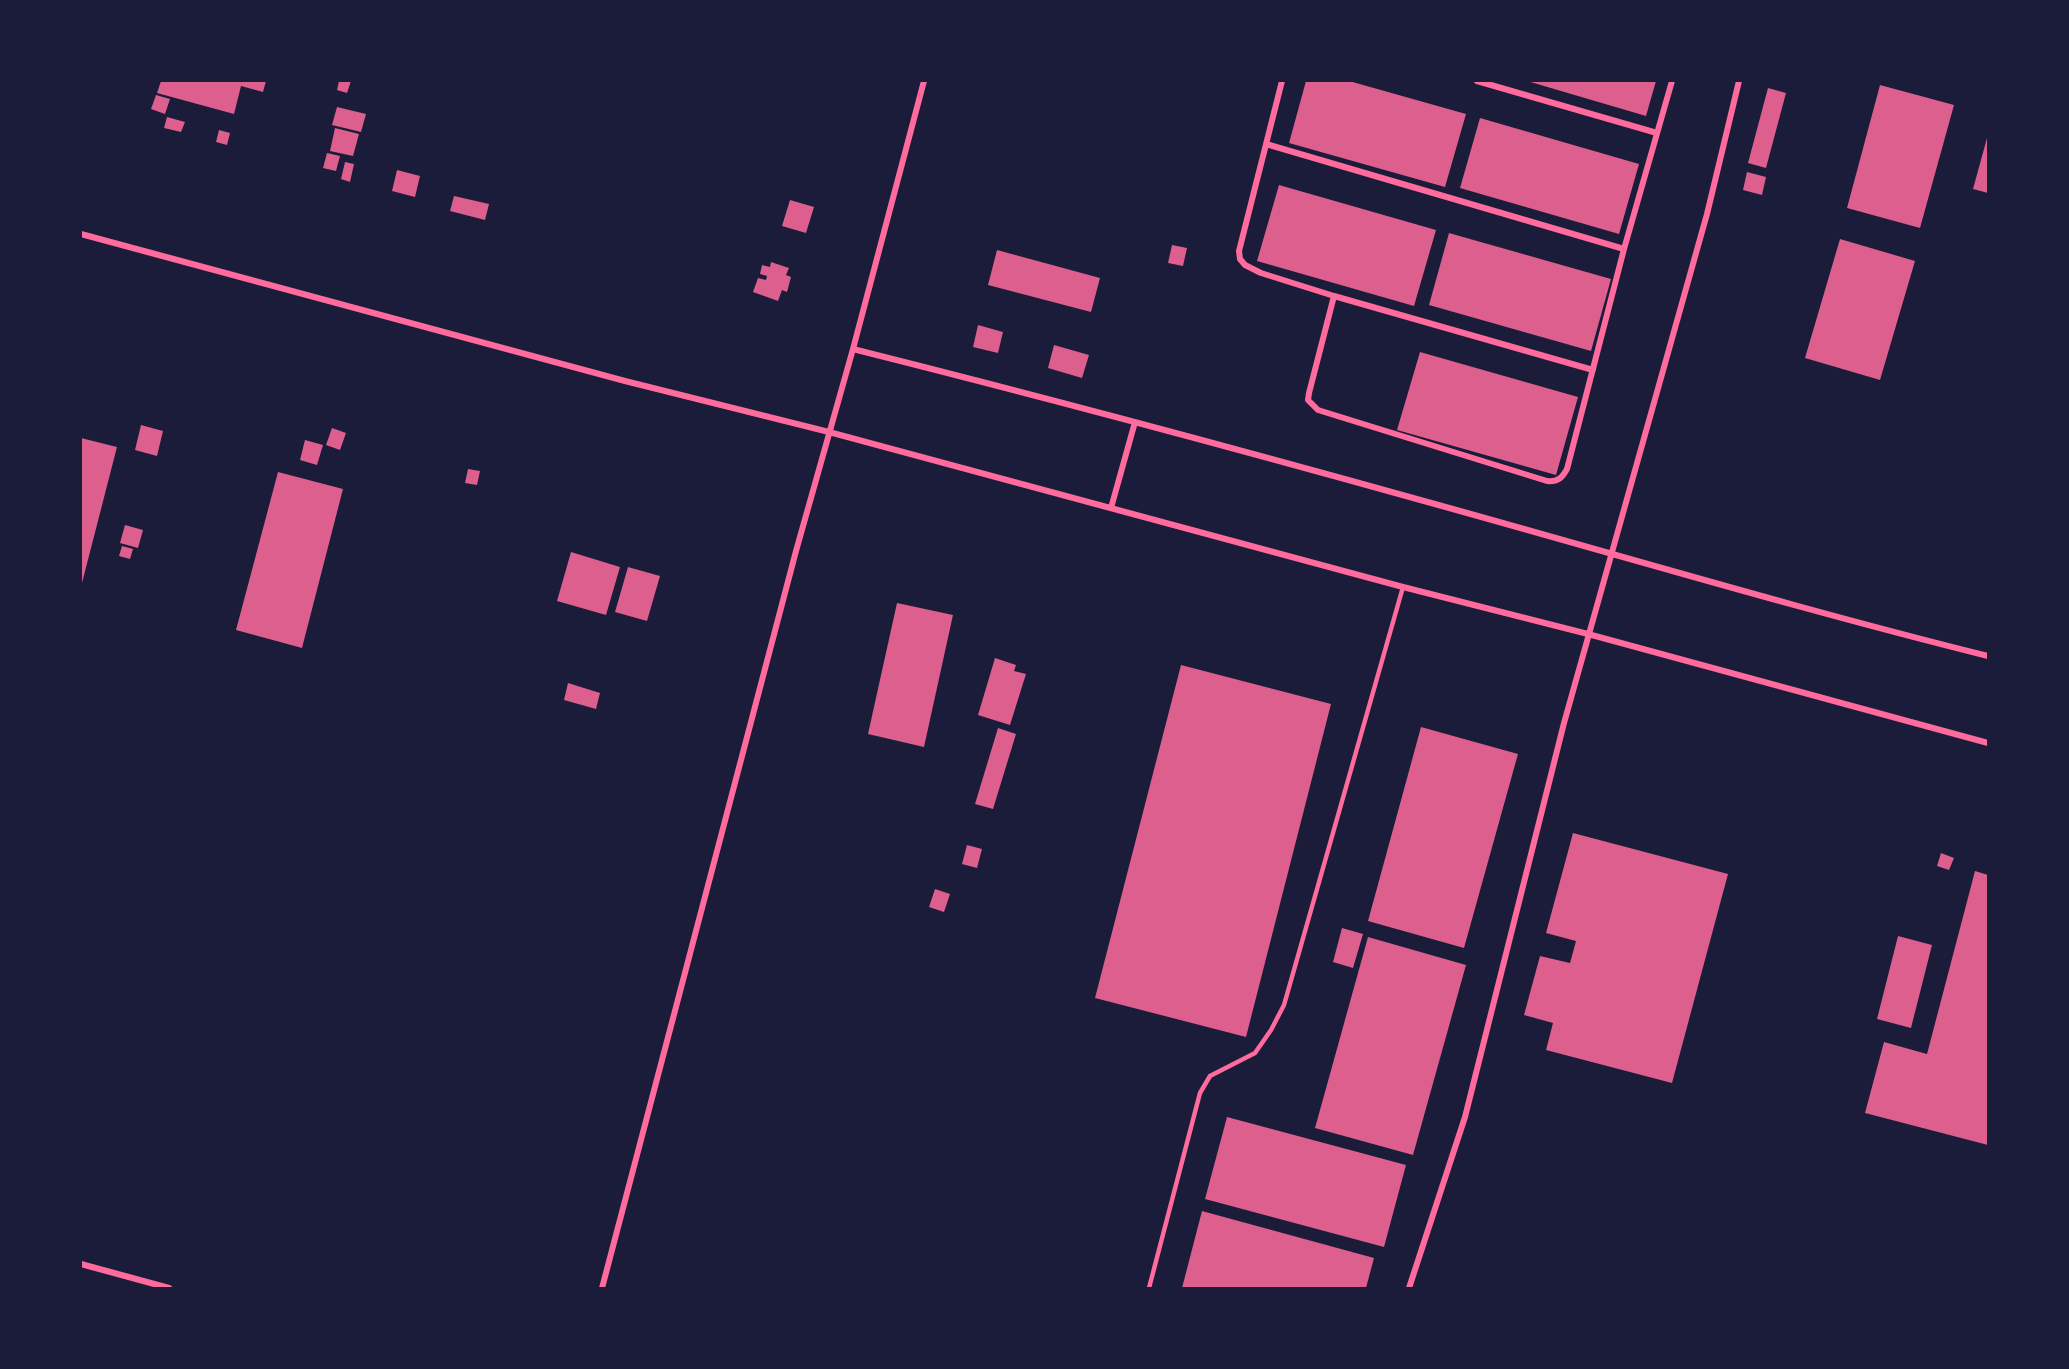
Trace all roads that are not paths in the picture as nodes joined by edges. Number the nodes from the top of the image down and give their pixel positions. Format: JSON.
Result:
{"nodes":[{"id":1,"x":924,"y":81,"type":"edge"},
{"id":2,"x":1282,"y":81,"type":"edge"},
{"id":3,"x":1477,"y":81,"type":"edge"},
{"id":4,"x":1672,"y":81,"type":"edge"},
{"id":5,"x":1739,"y":81,"type":"edge"},
{"id":6,"x":1657,"y":132,"type":"junction"},
{"id":7,"x":1266,"y":144,"type":"junction"},
{"id":8,"x":81,"y":234,"type":"edge"},
{"id":9,"x":1624,"y":249,"type":"junction"},
{"id":10,"x":1334,"y":296,"type":"junction"},
{"id":11,"x":853,"y":349,"type":"junction"},
{"id":12,"x":1593,"y":370,"type":"junction"},
{"id":13,"x":1136,"y":422,"type":"junction"},
{"id":14,"x":829,"y":432,"type":"junction"},
{"id":15,"x":1111,"y":508,"type":"junction"},
{"id":16,"x":1611,"y":554,"type":"junction"},
{"id":17,"x":1404,"y":587,"type":"junction"},
{"id":18,"x":1588,"y":634,"type":"junction"},
{"id":19,"x":1988,"y":656,"type":"edge"},
{"id":20,"x":1988,"y":743,"type":"edge"},
{"id":21,"x":81,"y":1264,"type":"edge"},
{"id":22,"x":169,"y":1288,"type":"edge"},
{"id":23,"x":602,"y":1288,"type":"edge"},
{"id":24,"x":1149,"y":1288,"type":"edge"},
{"id":25,"x":1409,"y":1288,"type":"edge"}],
"edges":[{"from":1,"to":11,"type":"street"},
{"from":2,"to":7,"type":"street"},
{"from":3,"to":6,"type":"street"},
{"from":4,"to":6,"type":"street"},
{"from":5,"to":16,"type":"street"},
{"from":6,"to":9,"type":"street"},
{"from":7,"to":9,"type":"street"},
{"from":7,"to":10,"type":"street"},
{"from":8,"to":14,"type":"street"},
{"from":9,"to":12,"type":"street"},
{"from":10,"to":12,"type":"street"},
{"from":10,"to":12,"type":"street"},
{"from":11,"to":13,"type":"street"},
{"from":11,"to":14,"type":"street"},
{"from":13,"to":15,"type":"street"},
{"from":13,"to":16,"type":"street"},
{"from":14,"to":15,"type":"street"},
{"from":14,"to":23,"type":"street"},
{"from":15,"to":17,"type":"street"},
{"from":16,"to":18,"type":"street"},
{"from":16,"to":19,"type":"street"},
{"from":17,"to":18,"type":"street"},
{"from":17,"to":24,"type":"lane"},
{"from":18,"to":20,"type":"street"},
{"from":18,"to":25,"type":"street"},
{"from":21,"to":22,"type":"street"}]}
